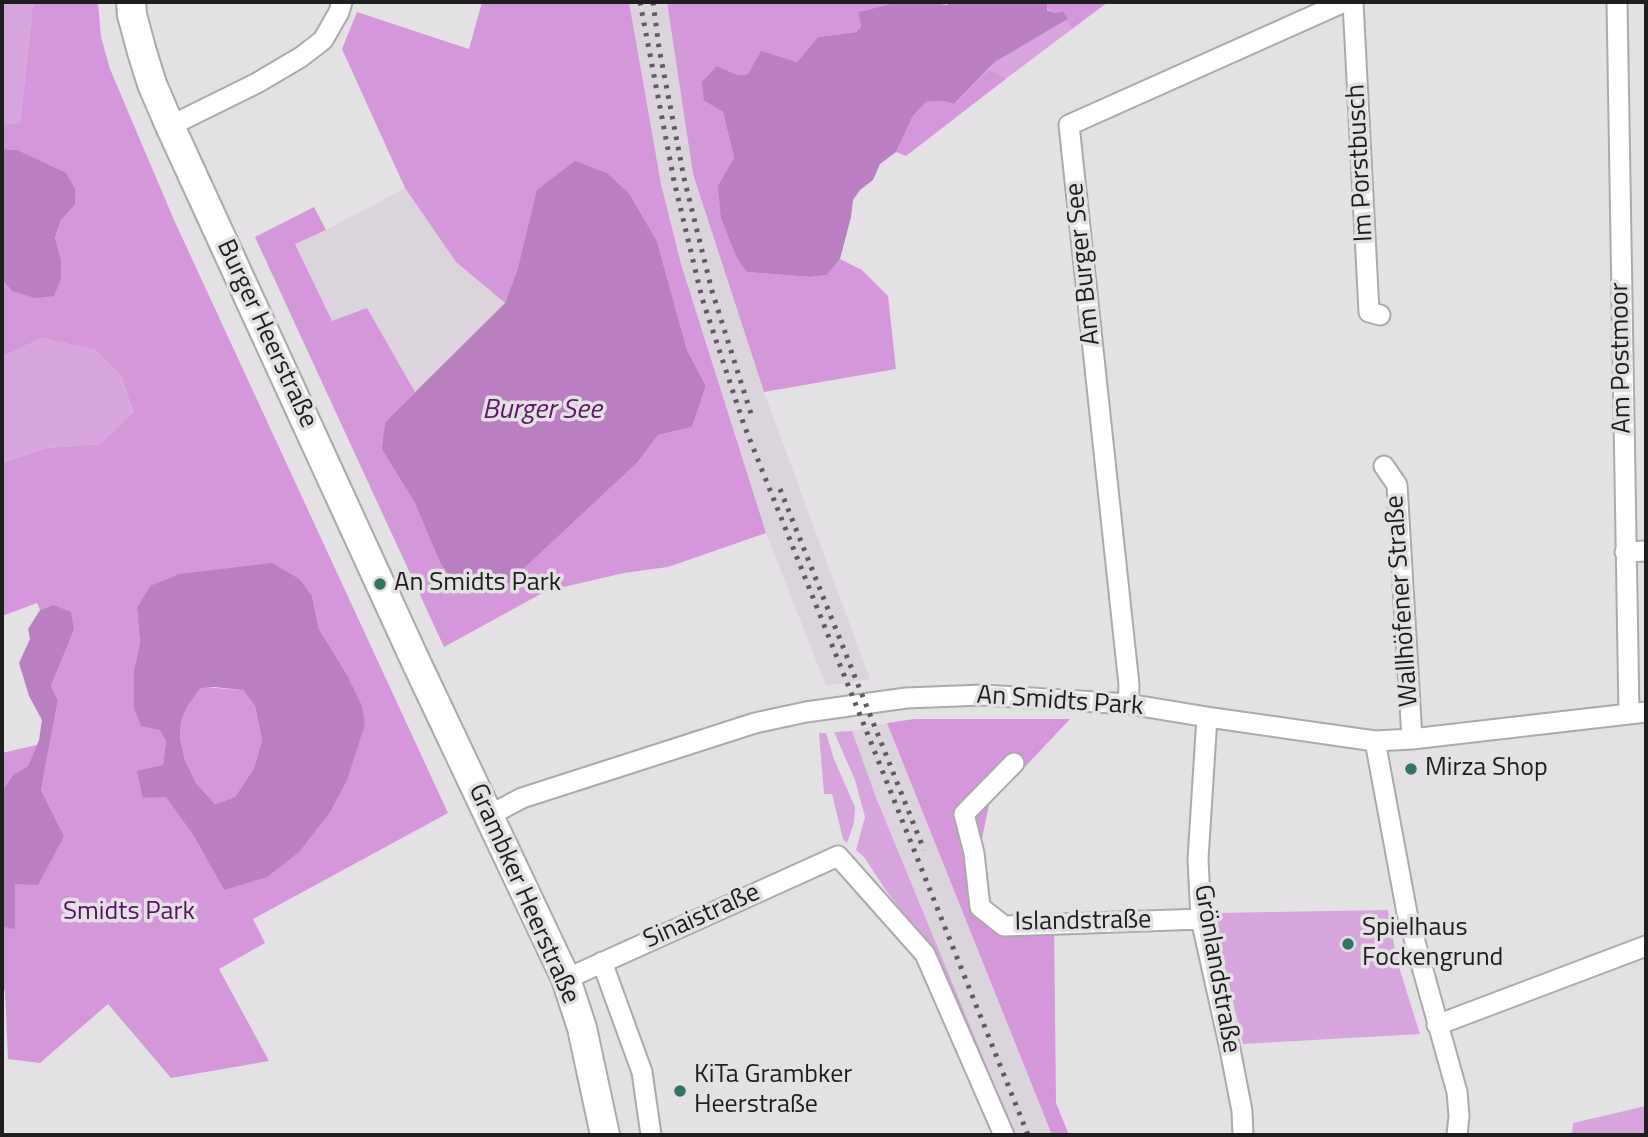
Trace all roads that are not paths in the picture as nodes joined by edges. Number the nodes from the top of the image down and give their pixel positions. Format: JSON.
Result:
{"nodes":[{"id":1,"x":131,"y":2,"type":"edge"},
{"id":2,"x":342,"y":2,"type":"edge"},
{"id":3,"x":1344,"y":2,"type":"edge"},
{"id":4,"x":1353,"y":2,"type":"edge"},
{"id":5,"x":1617,"y":2,"type":"edge"},
{"id":6,"x":170,"y":126,"type":"junction"},
{"id":7,"x":1380,"y":316,"type":"dead end"},
{"id":8,"x":1384,"y":466,"type":"dead end"},
{"id":9,"x":1646,"y":551,"type":"edge"},
{"id":10,"x":1625,"y":552,"type":"junction"},
{"id":11,"x":416,"y":662,"type":"joint"},
{"id":12,"x":1128,"y":704,"type":"junction"},
{"id":13,"x":1637,"y":713,"type":"edge"},
{"id":14,"x":1207,"y":718,"type":"junction"},
{"id":15,"x":1412,"y":739,"type":"junction"},
{"id":16,"x":1375,"y":741,"type":"junction"},
{"id":17,"x":1014,"y":763,"type":"dead end"},
{"id":18,"x":488,"y":816,"type":"junction"},
{"id":19,"x":1201,"y":919,"type":"junction"},
{"id":20,"x":1646,"y":946,"type":"edge"},
{"id":21,"x":602,"y":962,"type":"junction"},
{"id":22,"x":566,"y":979,"type":"junction"},
{"id":23,"x":1437,"y":1025,"type":"junction"},
{"id":24,"x":605,"y":1135,"type":"edge"},
{"id":25,"x":651,"y":1135,"type":"edge"},
{"id":26,"x":1004,"y":1135,"type":"edge"},
{"id":27,"x":1243,"y":1135,"type":"edge"},
{"id":28,"x":1457,"y":1135,"type":"edge"}],
"edges":[{"from":1,"to":6,"type":"main road","name":"Burger Heerstraße"},
{"from":2,"to":6,"type":"street"},
{"from":3,"to":12,"type":"street","name":"Am Burger See"},
{"from":4,"to":7,"type":"street","name":"Im Porstbusch"},
{"from":5,"to":10,"type":"street","name":"Am Postmoor"},
{"from":6,"to":11,"type":"main road","name":"Burger Heerstraße"},
{"from":8,"to":15,"type":"street","name":"Wallhöfener Straße"},
{"from":9,"to":10,"type":"street"},
{"from":10,"to":13,"type":"street","name":"Am Postmoor"},
{"from":11,"to":18,"type":"main road","name":"Grambker Heerstraße"},
{"from":12,"to":14,"type":"street","name":"An Smidts Park"},
{"from":12,"to":18,"type":"street","name":"An Smidts Park"},
{"from":13,"to":15,"type":"street","name":"An Smidts Park"},
{"from":14,"to":16,"type":"street","name":"An Smidts Park"},
{"from":14,"to":19,"type":"street","name":"Grönlandstraße"},
{"from":15,"to":16,"type":"street","name":"An Smidts Park"},
{"from":16,"to":23,"type":"street"},
{"from":17,"to":19,"type":"street","name":"Islandstraße"},
{"from":18,"to":22,"type":"main road","name":"Grambker Heerstraße"},
{"from":19,"to":27,"type":"street","name":"Grönlandstraße"},
{"from":20,"to":23,"type":"street"},
{"from":21,"to":22,"type":"street","name":"Sinaistraße"},
{"from":21,"to":25,"type":"street","name":"Grambker Heerstraße"},
{"from":21,"to":26,"type":"street","name":"Sinaistraße"},
{"from":22,"to":24,"type":"main road","name":"Grambker Heerstraße"},
{"from":23,"to":28,"type":"street"}]}
